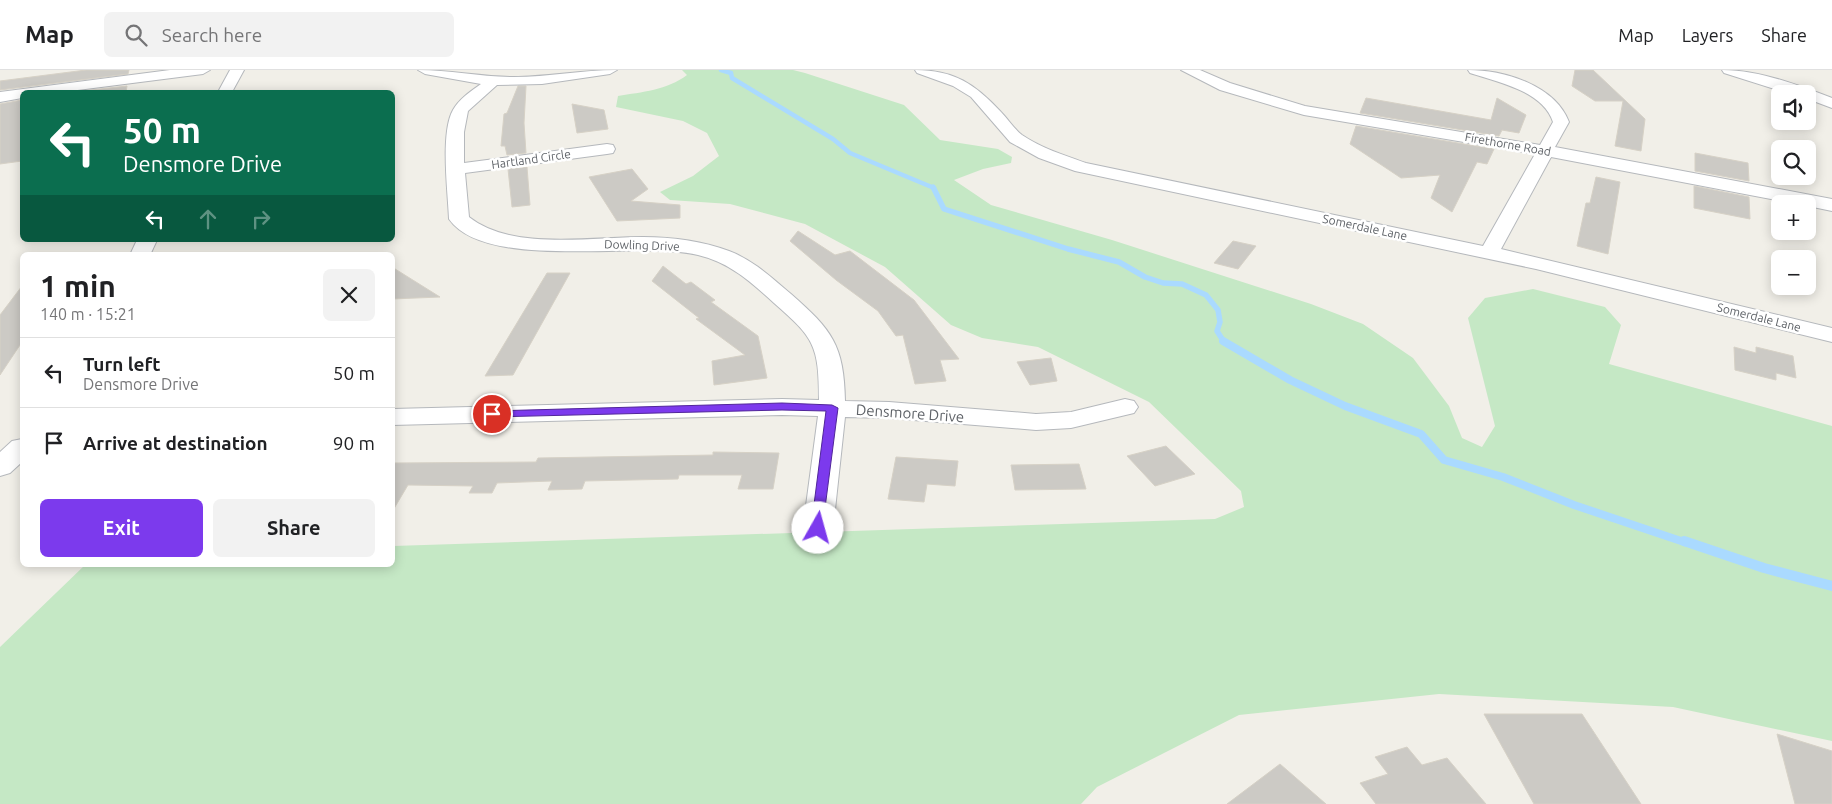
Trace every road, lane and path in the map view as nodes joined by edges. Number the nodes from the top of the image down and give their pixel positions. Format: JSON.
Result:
{"nodes":[{"id":1,"x":203,"y":70,"type":"edge"},
{"id":2,"x":237,"y":70,"type":"edge"},
{"id":3,"x":424,"y":70,"type":"edge"},
{"id":4,"x":610,"y":70,"type":"edge"},
{"id":5,"x":922,"y":70,"type":"edge"},
{"id":6,"x":1188,"y":70,"type":"edge"},
{"id":7,"x":1475,"y":70,"type":"edge"},
{"id":8,"x":1729,"y":70,"type":"edge"},
{"id":9,"x":495,"y":80,"type":"junction"},
{"id":10,"x":1778,"y":85,"type":"edge"},
{"id":11,"x":48,"y":90,"type":"edge"},
{"id":12,"x":226,"y":90,"type":"edge"},
{"id":13,"x":20,"y":94,"type":"edge"},
{"id":14,"x":0,"y":97,"type":"edge"},
{"id":15,"x":1816,"y":97,"type":"edge"},
{"id":16,"x":1832,"y":103,"type":"edge"},
{"id":17,"x":606,"y":149,"type":"dead end"},
{"id":18,"x":1546,"y":151,"type":"junction"},
{"id":19,"x":456,"y":169,"type":"junction"},
{"id":20,"x":1832,"y":205,"type":"edge"},
{"id":21,"x":1489,"y":253,"type":"junction"},
{"id":22,"x":1832,"y":335,"type":"edge"},
{"id":23,"x":1125,"y":407,"type":"dead end"},
{"id":24,"x":832,"y":408,"type":"junction"},
{"id":25,"x":395,"y":417,"type":"edge"},
{"id":26,"x":20,"y":449,"type":"edge"},
{"id":27,"x":0,"y":467,"type":"edge"},
{"id":28,"x":818,"y":528,"type":"dead end"}],
"edges":[{"from":1,"to":11,"type":"street"},
{"from":2,"to":12,"type":"street"},
{"from":3,"to":9,"type":"street"},
{"from":4,"to":9,"type":"street"},
{"from":5,"to":21,"type":"street","name":"Somerdale Lane"},
{"from":6,"to":18,"type":"street","name":"Firethorne Road"},
{"from":7,"to":18,"type":"street"},
{"from":8,"to":10,"type":"street"},
{"from":9,"to":19,"type":"street","name":"Dowling Drive"},
{"from":13,"to":14,"type":"street"},
{"from":15,"to":16,"type":"street"},
{"from":17,"to":19,"type":"street","name":"Hartland Circle"},
{"from":18,"to":20,"type":"street","name":"Firethorne Road"},
{"from":18,"to":21,"type":"street"},
{"from":19,"to":24,"type":"street","name":"Dowling Drive"},
{"from":21,"to":22,"type":"street","name":"Somerdale Lane"},
{"from":23,"to":24,"type":"street","name":"Densmore Drive"},
{"from":24,"to":25,"type":"street","name":"Densmore Drive"},
{"from":24,"to":28,"type":"street","name":"Dowling Drive"},
{"from":26,"to":27,"type":"street"}]}
